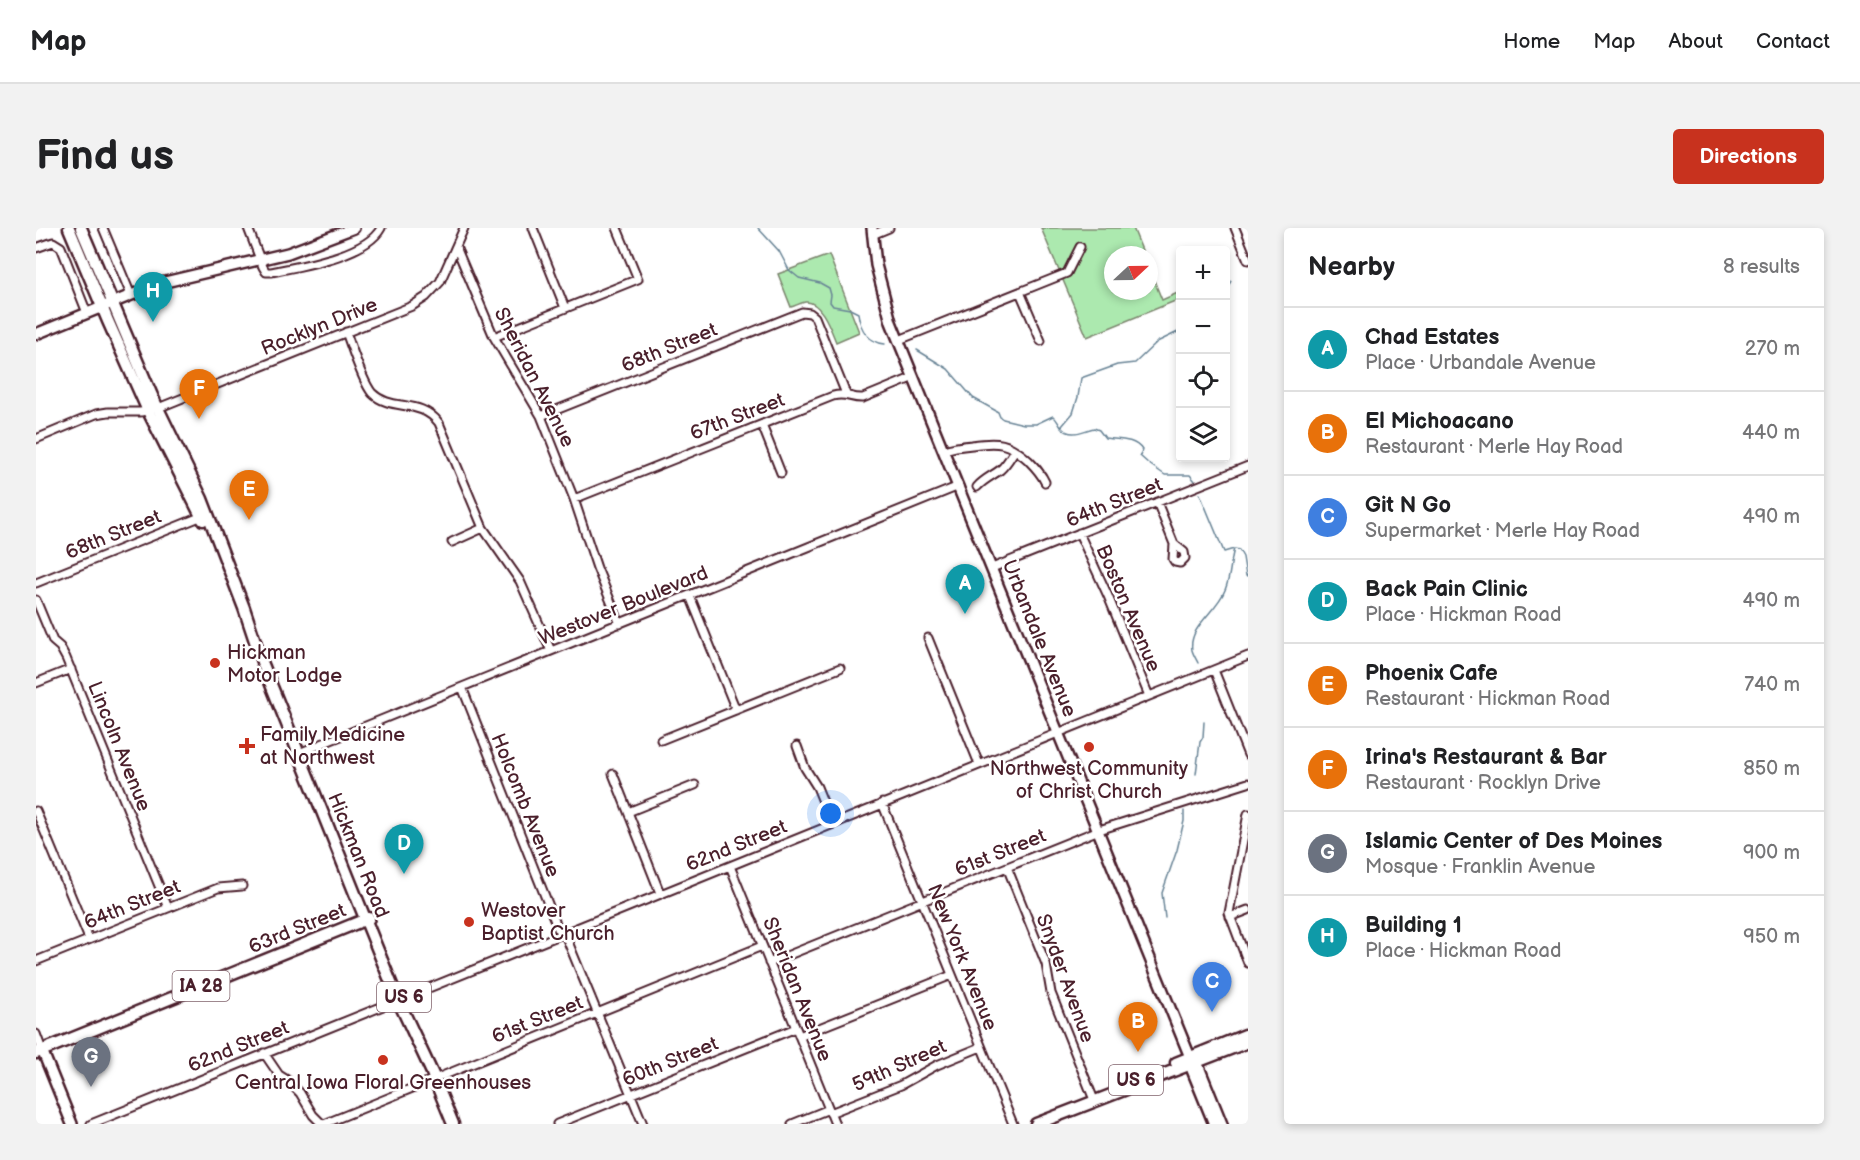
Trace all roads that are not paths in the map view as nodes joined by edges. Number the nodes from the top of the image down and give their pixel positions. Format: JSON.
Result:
{"nodes":[{"id":1,"x":69,"y":228,"type":"edge"},
{"id":2,"x":81,"y":228,"type":"edge"},
{"id":3,"x":103,"y":228,"type":"edge"},
{"id":4,"x":248,"y":228,"type":"edge"},
{"id":5,"x":354,"y":228,"type":"edge"},
{"id":6,"x":381,"y":228,"type":"edge"},
{"id":7,"x":465,"y":228,"type":"edge"},
{"id":8,"x":533,"y":228,"type":"edge"},
{"id":9,"x":617,"y":228,"type":"edge"},
{"id":10,"x":889,"y":228,"type":"edge"},
{"id":11,"x":1235,"y":228,"type":"edge"},
{"id":12,"x":872,"y":232,"type":"edge"},
{"id":13,"x":456,"y":247,"type":"junction"},
{"id":14,"x":1080,"y":247,"type":"dead end"},
{"id":15,"x":36,"y":248,"type":"edge"},
{"id":16,"x":260,"y":258,"type":"junction"},
{"id":17,"x":1248,"y":260,"type":"edge"},
{"id":18,"x":1020,"y":292,"type":"junction"},
{"id":19,"x":131,"y":295,"type":"junction"},
{"id":20,"x":107,"y":305,"type":"junction"},
{"id":21,"x":566,"y":308,"type":"junction"},
{"id":22,"x":87,"y":313,"type":"junction"},
{"id":23,"x":346,"y":332,"type":"junction"},
{"id":24,"x":36,"y":334,"type":"edge"},
{"id":25,"x":494,"y":337,"type":"junction"},
{"id":26,"x":899,"y":340,"type":"junction"},
{"id":27,"x":1041,"y":341,"type":"dead end"},
{"id":28,"x":914,"y":377,"type":"junction"},
{"id":29,"x":846,"y":394,"type":"junction"},
{"id":30,"x":153,"y":410,"type":"junction"},
{"id":31,"x":541,"y":416,"type":"junction"},
{"id":32,"x":762,"y":424,"type":"junction"},
{"id":33,"x":36,"y":439,"type":"edge"},
{"id":34,"x":944,"y":450,"type":"junction"},
{"id":35,"x":1015,"y":450,"type":"junction"},
{"id":36,"x":1248,"y":466,"type":"edge"},
{"id":37,"x":782,"y":473,"type":"dead end"},
{"id":38,"x":1045,"y":482,"type":"dead end"},
{"id":39,"x":959,"y":486,"type":"junction"},
{"id":40,"x":977,"y":487,"type":"dead end"},
{"id":41,"x":574,"y":499,"type":"junction"},
{"id":42,"x":1157,"y":502,"type":"junction"},
{"id":43,"x":204,"y":516,"type":"junction"},
{"id":44,"x":483,"y":528,"type":"junction"},
{"id":45,"x":1079,"y":533,"type":"junction"},
{"id":46,"x":452,"y":542,"type":"dead end"},
{"id":47,"x":1174,"y":544,"type":"dead end"},
{"id":48,"x":992,"y":568,"type":"junction"},
{"id":49,"x":36,"y":583,"type":"edge"},
{"id":50,"x":690,"y":596,"type":"junction"},
{"id":51,"x":36,"y":600,"type":"edge"},
{"id":52,"x":620,"y":624,"type":"junction"},
{"id":53,"x":928,"y":638,"type":"dead end"},
{"id":54,"x":551,"y":651,"type":"junction"},
{"id":55,"x":1248,"y":656,"type":"edge"},
{"id":56,"x":840,"y":668,"type":"dead end"},
{"id":57,"x":71,"y":669,"type":"junction"},
{"id":58,"x":1214,"y":670,"type":"junction"},
{"id":59,"x":36,"y":683,"type":"edge"},
{"id":60,"x":462,"y":687,"type":"junction"},
{"id":61,"x":1149,"y":696,"type":"junction"},
{"id":62,"x":736,"y":710,"type":"junction"},
{"id":63,"x":1059,"y":732,"type":"junction"},
{"id":64,"x":661,"y":740,"type":"dead end"},
{"id":65,"x":797,"y":746,"type":"dead end"},
{"id":66,"x":302,"y":752,"type":"junction"},
{"id":67,"x":1248,"y":755,"type":"edge"},
{"id":68,"x":979,"y":764,"type":"junction"},
{"id":69,"x":613,"y":774,"type":"dead end"},
{"id":70,"x":1248,"y":783,"type":"edge"},
{"id":71,"x":695,"y":785,"type":"dead end"},
{"id":72,"x":882,"y":803,"type":"junction"},
{"id":73,"x":36,"y":811,"type":"edge"},
{"id":74,"x":628,"y":812,"type":"junction"},
{"id":75,"x":1248,"y":814,"type":"edge"},
{"id":76,"x":832,"y":824,"type":"junction"},
{"id":77,"x":1099,"y":830,"type":"junction"},
{"id":78,"x":730,"y":866,"type":"junction"},
{"id":79,"x":1007,"y":867,"type":"junction"},
{"id":80,"x":242,"y":886,"type":"dead end"},
{"id":81,"x":660,"y":893,"type":"junction"},
{"id":82,"x":922,"y":902,"type":"junction"},
{"id":83,"x":168,"y":908,"type":"junction"},
{"id":84,"x":1248,"y":910,"type":"edge"},
{"id":85,"x":1230,"y":917,"type":"junction"},
{"id":86,"x":368,"y":918,"type":"junction"},
{"id":87,"x":562,"y":933,"type":"junction"},
{"id":88,"x":88,"y":939,"type":"junction"},
{"id":89,"x":762,"y":946,"type":"junction"},
{"id":90,"x":36,"y":961,"type":"edge"},
{"id":91,"x":769,"y":963,"type":"junction"},
{"id":92,"x":1248,"y":963,"type":"edge"},
{"id":93,"x":952,"y":975,"type":"junction"},
{"id":94,"x":401,"y":999,"type":"junction"},
{"id":95,"x":597,"y":1013,"type":"junction"},
{"id":96,"x":795,"y":1028,"type":"junction"},
{"id":97,"x":36,"y":1034,"type":"edge"},
{"id":98,"x":1248,"y":1034,"type":"edge"},
{"id":99,"x":799,"y":1036,"type":"junction"},
{"id":100,"x":1248,"y":1042,"type":"edge"},
{"id":101,"x":981,"y":1047,"type":"junction"},
{"id":102,"x":39,"y":1051,"type":"edge"},
{"id":103,"x":264,"y":1053,"type":"junction"},
{"id":104,"x":1192,"y":1061,"type":"junction"},
{"id":105,"x":435,"y":1079,"type":"junction"},
{"id":106,"x":630,"y":1094,"type":"junction"},
{"id":107,"x":1095,"y":1100,"type":"junction"},
{"id":108,"x":830,"y":1111,"type":"junction"},
{"id":109,"x":72,"y":1124,"type":"edge"},
{"id":110,"x":90,"y":1124,"type":"edge"},
{"id":111,"x":323,"y":1124,"type":"edge"},
{"id":112,"x":453,"y":1124,"type":"edge"},
{"id":113,"x":557,"y":1124,"type":"edge"},
{"id":114,"x":643,"y":1124,"type":"edge"},
{"id":115,"x":792,"y":1124,"type":"edge"},
{"id":116,"x":835,"y":1124,"type":"edge"},
{"id":117,"x":1013,"y":1124,"type":"edge"},
{"id":118,"x":1035,"y":1124,"type":"edge"},
{"id":119,"x":1214,"y":1124,"type":"edge"},
{"id":120,"x":1222,"y":1124,"type":"edge"}],
"edges":[{"from":1,"to":20,"type":"main road","name":"Hickman Road","number":"US 6"},
{"from":2,"to":20,"type":"main road","name":"Hickman Road","number":"US 6"},
{"from":3,"to":19,"type":"street"},
{"from":4,"to":16,"type":"street"},
{"from":5,"to":16,"type":"street"},
{"from":6,"to":16,"type":"street"},
{"from":7,"to":13,"type":"street","name":"Rocklyn Drive"},
{"from":8,"to":21,"type":"street"},
{"from":9,"to":21,"type":"street"},
{"from":10,"to":12,"type":"street"},
{"from":11,"to":17,"type":"street"},
{"from":12,"to":26,"type":"street","name":"Urbandale Avenue"},
{"from":13,"to":23,"type":"street","name":"Rocklyn Drive"},
{"from":13,"to":25,"type":"street","name":"Sheridan Avenue"},
{"from":14,"to":18,"type":"street"},
{"from":15,"to":22,"type":"street"},
{"from":16,"to":19,"type":"street"},
{"from":18,"to":26,"type":"street"},
{"from":18,"to":27,"type":"street"},
{"from":19,"to":20,"type":"street"},
{"from":20,"to":22,"type":"street"},
{"from":20,"to":30,"type":"main road","name":"Hickman Road","number":"US 6"},
{"from":21,"to":25,"type":"street"},
{"from":22,"to":24,"type":"street"},
{"from":23,"to":30,"type":"street","name":"Rocklyn Drive"},
{"from":23,"to":44,"type":"street"},
{"from":25,"to":31,"type":"street","name":"Sheridan Avenue"},
{"from":26,"to":28,"type":"street","name":"Urbandale Avenue"},
{"from":28,"to":29,"type":"street","name":"67th Street"},
{"from":28,"to":34,"type":"street","name":"Urbandale Avenue"},
{"from":29,"to":31,"type":"street","name":"68th Street"},
{"from":29,"to":32,"type":"street","name":"67th Street"},
{"from":30,"to":33,"type":"street"},
{"from":30,"to":43,"type":"main road","name":"Hickman Road","number":"US 6"},
{"from":31,"to":41,"type":"street","name":"Sheridan Avenue"},
{"from":32,"to":37,"type":"street"},
{"from":32,"to":41,"type":"street","name":"67th Street"},
{"from":34,"to":35,"type":"street"},
{"from":34,"to":39,"type":"street","name":"Urbandale Avenue"},
{"from":35,"to":38,"type":"street"},
{"from":35,"to":40,"type":"street"},
{"from":36,"to":42,"type":"street","name":"64th Street"},
{"from":39,"to":48,"type":"street","name":"Urbandale Avenue"},
{"from":39,"to":50,"type":"street","name":"Westover Boulevard"},
{"from":41,"to":52,"type":"street","name":"Sheridan Avenue"},
{"from":42,"to":45,"type":"street","name":"64th Street"},
{"from":42,"to":47,"type":"street"},
{"from":43,"to":49,"type":"street","name":"68th Street"},
{"from":43,"to":66,"type":"main road","name":"Hickman Road","number":"US 6"},
{"from":44,"to":46,"type":"street"},
{"from":44,"to":54,"type":"street"},
{"from":45,"to":48,"type":"street","name":"64th Street"},
{"from":45,"to":61,"type":"street","name":"Boston Avenue"},
{"from":48,"to":63,"type":"street","name":"Urbandale Avenue"},
{"from":50,"to":52,"type":"street","name":"Westover Boulevard"},
{"from":50,"to":62,"type":"street"},
{"from":51,"to":57,"type":"street","name":"Lincoln Avenue"},
{"from":52,"to":54,"type":"street","name":"Westover Boulevard"},
{"from":53,"to":68,"type":"street"},
{"from":54,"to":60,"type":"street","name":"Westover Boulevard"},
{"from":55,"to":58,"type":"street","name":"62nd Street"},
{"from":56,"to":62,"type":"street"},
{"from":57,"to":59,"type":"street"},
{"from":57,"to":83,"type":"street","name":"Lincoln Avenue"},
{"from":58,"to":61,"type":"street","name":"62nd Street"},
{"from":58,"to":67,"type":"street"},
{"from":60,"to":66,"type":"street","name":"Westover Boulevard"},
{"from":60,"to":87,"type":"street","name":"Holcomb Avenue"},
{"from":61,"to":63,"type":"street","name":"62nd Street"},
{"from":62,"to":64,"type":"street"},
{"from":63,"to":68,"type":"street","name":"62nd Street"},
{"from":63,"to":77,"type":"street","name":"Urbandale Avenue"},
{"from":65,"to":76,"type":"street"},
{"from":66,"to":86,"type":"main road","name":"Hickman Road","number":"US 6"},
{"from":68,"to":72,"type":"street","name":"62nd Street"},
{"from":69,"to":74,"type":"street"},
{"from":70,"to":77,"type":"street","name":"61st Street"},
{"from":71,"to":74,"type":"street"},
{"from":72,"to":76,"type":"street","name":"62nd Street"},
{"from":72,"to":82,"type":"street","name":"New York Avenue"},
{"from":73,"to":88,"type":"street"},
{"from":74,"to":81,"type":"street"},
{"from":75,"to":85,"type":"street"},
{"from":76,"to":78,"type":"street","name":"62nd Street"},
{"from":77,"to":79,"type":"street","name":"61st Street"},
{"from":77,"to":104,"type":"street","name":"Urbandale Avenue"},
{"from":78,"to":81,"type":"street","name":"62nd Street"},
{"from":78,"to":89,"type":"street","name":"Sheridan Avenue"},
{"from":79,"to":82,"type":"street","name":"61st Street"},
{"from":79,"to":107,"type":"street","name":"Snyder Avenue"},
{"from":80,"to":83,"type":"street","name":"64th Street"},
{"from":81,"to":87,"type":"street","name":"62nd Street"},
{"from":82,"to":91,"type":"street","name":"61st Street"},
{"from":82,"to":93,"type":"street","name":"New York Avenue"},
{"from":83,"to":88,"type":"street","name":"64th Street"},
{"from":84,"to":85,"type":"street"},
{"from":85,"to":92,"type":"street"},
{"from":86,"to":94,"type":"main road","name":"Hickman Road","number":"US 6"},
{"from":86,"to":102,"type":"main road","name":"63rd Street","number":"IA 28"},
{"from":87,"to":94,"type":"street","name":"62nd Street"},
{"from":87,"to":95,"type":"street","name":"Holcomb Avenue"},
{"from":88,"to":90,"type":"street","name":"64th Street"},
{"from":89,"to":91,"type":"street","name":"Sheridan Avenue"},
{"from":89,"to":95,"type":"street","name":"61st Street"},
{"from":91,"to":96,"type":"street","name":"Sheridan Avenue"},
{"from":93,"to":99,"type":"street"},
{"from":93,"to":101,"type":"street","name":"New York Avenue"},
{"from":94,"to":103,"type":"street","name":"62nd Street"},
{"from":94,"to":105,"type":"main road","name":"Hickman Road","number":"US 6"},
{"from":95,"to":105,"type":"street","name":"61st Street"},
{"from":95,"to":106,"type":"street","name":"Holcomb Avenue"},
{"from":96,"to":99,"type":"street","name":"Sheridan Avenue"},
{"from":96,"to":106,"type":"street","name":"60th Street"},
{"from":97,"to":102,"type":"street"},
{"from":98,"to":104,"type":"main road","number":"US 6"},
{"from":99,"to":108,"type":"street","name":"Sheridan Avenue"},
{"from":100,"to":104,"type":"main road","number":"US 6"},
{"from":101,"to":108,"type":"street","name":"59th Street"},
{"from":101,"to":117,"type":"street","name":"New York Avenue"},
{"from":102,"to":109,"type":"street"},
{"from":103,"to":110,"type":"street","name":"62nd Street"},
{"from":103,"to":111,"type":"street"},
{"from":104,"to":107,"type":"main road","number":"US 6"},
{"from":104,"to":119,"type":"street","name":"Urbandale Avenue"},
{"from":104,"to":120,"type":"street","name":"Urbandale Avenue"},
{"from":105,"to":111,"type":"street","name":"61st Street"},
{"from":105,"to":112,"type":"main road","name":"Hickman Road","number":"US 6"},
{"from":106,"to":113,"type":"street","name":"60th Street"},
{"from":106,"to":114,"type":"street","name":"Holcomb Avenue"},
{"from":107,"to":118,"type":"main road","number":"US 6"},
{"from":108,"to":115,"type":"street","name":"59th Street"},
{"from":108,"to":116,"type":"street","name":"Sheridan Avenue"}]}
